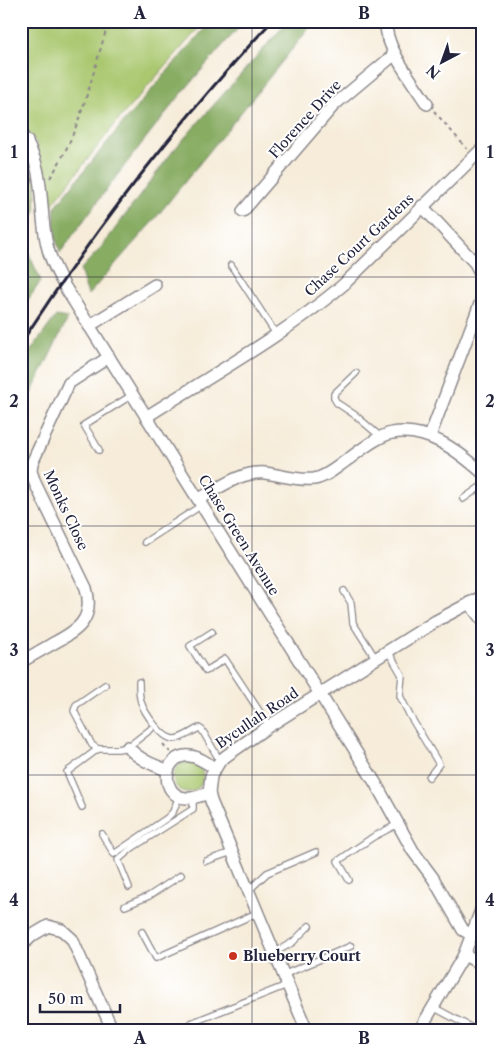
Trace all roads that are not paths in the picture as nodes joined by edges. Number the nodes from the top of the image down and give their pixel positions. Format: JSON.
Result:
{"nodes":[{"id":1,"x":386,"y":21,"type":"edge"},
{"id":2,"x":395,"y":54,"type":"junction"},
{"id":3,"x":427,"y":104,"type":"road end"},
{"id":4,"x":24,"y":138,"type":"edge"},
{"id":5,"x":483,"y":148,"type":"edge"},
{"id":6,"x":21,"y":158,"type":"edge"},
{"id":7,"x":422,"y":206,"type":"junction"},
{"id":8,"x":243,"y":211,"type":"dead end"},
{"id":9,"x":231,"y":265,"type":"dead end"},
{"id":10,"x":154,"y":285,"type":"dead end"},
{"id":11,"x":483,"y":296,"type":"edge"},
{"id":12,"x":89,"y":326,"type":"junction"},
{"id":13,"x":276,"y":334,"type":"junction"},
{"id":14,"x":109,"y":357,"type":"junction"},
{"id":15,"x":356,"y":373,"type":"dead end"},
{"id":16,"x":132,"y":395,"type":"junction"},
{"id":17,"x":146,"y":417,"type":"junction"},
{"id":18,"x":430,"y":436,"type":"junction"},
{"id":19,"x":382,"y":438,"type":"junction"},
{"id":20,"x":99,"y":450,"type":"dead end"},
{"id":21,"x":483,"y":473,"type":"edge"},
{"id":22,"x":483,"y":485,"type":"edge"},
{"id":23,"x":463,"y":499,"type":"dead end"},
{"id":24,"x":201,"y":502,"type":"junction"},
{"id":25,"x":145,"y":542,"type":"dead end"},
{"id":26,"x":344,"y":591,"type":"dead end"},
{"id":27,"x":483,"y":596,"type":"edge"},
{"id":28,"x":469,"y":604,"type":"junction"},
{"id":29,"x":483,"y":621,"type":"edge"},
{"id":30,"x":212,"y":632,"type":"dead end"},
{"id":31,"x":388,"y":651,"type":"junction"},
{"id":32,"x":376,"y":659,"type":"junction"},
{"id":33,"x":21,"y":662,"type":"edge"},
{"id":34,"x":139,"y":682,"type":"dead end"},
{"id":35,"x":106,"y":686,"type":"dead end"},
{"id":36,"x":320,"y":694,"type":"junction"},
{"id":37,"x":270,"y":726,"type":"junction"},
{"id":38,"x":151,"y":729,"type":"dead end"},
{"id":39,"x":128,"y":746,"type":"junction"},
{"id":40,"x":98,"y":749,"type":"junction"},
{"id":41,"x":217,"y":765,"type":"junction"},
{"id":42,"x":167,"y":770,"type":"junction"},
{"id":43,"x":429,"y":777,"type":"dead end"},
{"id":44,"x":209,"y":793,"type":"junction"},
{"id":45,"x":179,"y":796,"type":"junction"},
{"id":46,"x":193,"y":798,"type":"junction"},
{"id":47,"x":82,"y":807,"type":"dead end"},
{"id":48,"x":398,"y":824,"type":"junction"},
{"id":49,"x":102,"y":834,"type":"dead end"},
{"id":50,"x":232,"y":852,"type":"junction"},
{"id":51,"x":316,"y":852,"type":"dead end"},
{"id":52,"x":206,"y":861,"type":"dead end"},
{"id":53,"x":182,"y":875,"type":"dead end"},
{"id":54,"x":349,"y":880,"type":"dead end"},
{"id":55,"x":129,"y":887,"type":"dead end"},
{"id":56,"x":248,"y":891,"type":"junction"},
{"id":57,"x":483,"y":905,"type":"edge"},
{"id":58,"x":125,"y":906,"type":"dead end"},
{"id":59,"x":257,"y":912,"type":"junction"},
{"id":60,"x":309,"y":926,"type":"dead end"},
{"id":61,"x":142,"y":932,"type":"dead end"},
{"id":62,"x":472,"y":935,"type":"junction"},
{"id":63,"x":21,"y":946,"type":"edge"},
{"id":64,"x":351,"y":946,"type":"dead end"},
{"id":65,"x":274,"y":953,"type":"junction"},
{"id":66,"x":464,"y":955,"type":"junction"},
{"id":67,"x":483,"y":965,"type":"edge"},
{"id":68,"x":285,"y":980,"type":"junction"},
{"id":69,"x":433,"y":1007,"type":"junction"},
{"id":70,"x":191,"y":1024,"type":"dead end"},
{"id":71,"x":476,"y":1030,"type":"edge"},
{"id":72,"x":112,"y":1031,"type":"edge"},
{"id":73,"x":307,"y":1031,"type":"edge"},
{"id":74,"x":419,"y":1031,"type":"edge"}],
"edges":[{"from":1,"to":2,"type":"street"},
{"from":2,"to":3,"type":"street"},
{"from":2,"to":8,"type":"street","name":"Florence Drive"},
{"from":4,"to":6,"type":"street"},
{"from":4,"to":12,"type":"street","name":"Chase Green Avenue"},
{"from":5,"to":7,"type":"street","name":"Chase Court Gardens"},
{"from":7,"to":11,"type":"street"},
{"from":7,"to":13,"type":"street","name":"Chase Court Gardens"},
{"from":9,"to":13,"type":"lane"},
{"from":10,"to":12,"type":"street"},
{"from":11,"to":18,"type":"street"},
{"from":12,"to":14,"type":"street","name":"Chase Green Avenue"},
{"from":13,"to":17,"type":"street","name":"Chase Court Gardens"},
{"from":14,"to":16,"type":"street","name":"Chase Green Avenue"},
{"from":14,"to":33,"type":"street","name":"Monks Close"},
{"from":15,"to":19,"type":"lane"},
{"from":16,"to":17,"type":"street","name":"Chase Green Avenue"},
{"from":16,"to":20,"type":"lane"},
{"from":17,"to":24,"type":"street","name":"Chase Green Avenue"},
{"from":18,"to":19,"type":"street"},
{"from":18,"to":21,"type":"street"},
{"from":19,"to":24,"type":"street"},
{"from":22,"to":23,"type":"lane"},
{"from":24,"to":25,"type":"lane"},
{"from":24,"to":36,"type":"street","name":"Chase Green Avenue"},
{"from":26,"to":32,"type":"lane"},
{"from":27,"to":28,"type":"street","name":"Bycullah Road"},
{"from":28,"to":29,"type":"street"},
{"from":28,"to":31,"type":"street","name":"Bycullah Road"},
{"from":30,"to":37,"type":"lane"},
{"from":31,"to":32,"type":"street","name":"Bycullah Road"},
{"from":31,"to":43,"type":"lane"},
{"from":32,"to":36,"type":"street","name":"Bycullah Road"},
{"from":34,"to":41,"type":"lane"},
{"from":35,"to":40,"type":"lane"},
{"from":36,"to":37,"type":"street","name":"Bycullah Road"},
{"from":36,"to":48,"type":"street","name":"Chase Green Avenue"},
{"from":37,"to":41,"type":"street","name":"Bycullah Road"},
{"from":38,"to":39,"type":"lane"},
{"from":39,"to":40,"type":"lane"},
{"from":39,"to":42,"type":"street"},
{"from":40,"to":47,"type":"lane"},
{"from":41,"to":42,"type":"street"},
{"from":41,"to":44,"type":"street","name":"Bycullah Road"},
{"from":42,"to":45,"type":"street"},
{"from":44,"to":46,"type":"street"},
{"from":44,"to":50,"type":"street"},
{"from":45,"to":46,"type":"street"},
{"from":45,"to":49,"type":"lane"},
{"from":46,"to":55,"type":"lane"},
{"from":48,"to":54,"type":"lane"},
{"from":48,"to":62,"type":"street","name":"Chase Green Avenue"},
{"from":50,"to":52,"type":"lane"},
{"from":50,"to":56,"type":"street"},
{"from":51,"to":56,"type":"lane"},
{"from":53,"to":58,"type":"lane"},
{"from":56,"to":59,"type":"street"},
{"from":57,"to":62,"type":"street"},
{"from":59,"to":61,"type":"lane"},
{"from":59,"to":65,"type":"street"},
{"from":60,"to":65,"type":"lane"},
{"from":62,"to":66,"type":"street"},
{"from":63,"to":72,"type":"street"},
{"from":64,"to":68,"type":"lane"},
{"from":65,"to":68,"type":"street"},
{"from":66,"to":67,"type":"street"},
{"from":66,"to":69,"type":"street"},
{"from":68,"to":70,"type":"lane"},
{"from":68,"to":73,"type":"street"},
{"from":69,"to":71,"type":"lane"},
{"from":69,"to":74,"type":"street"}]}
